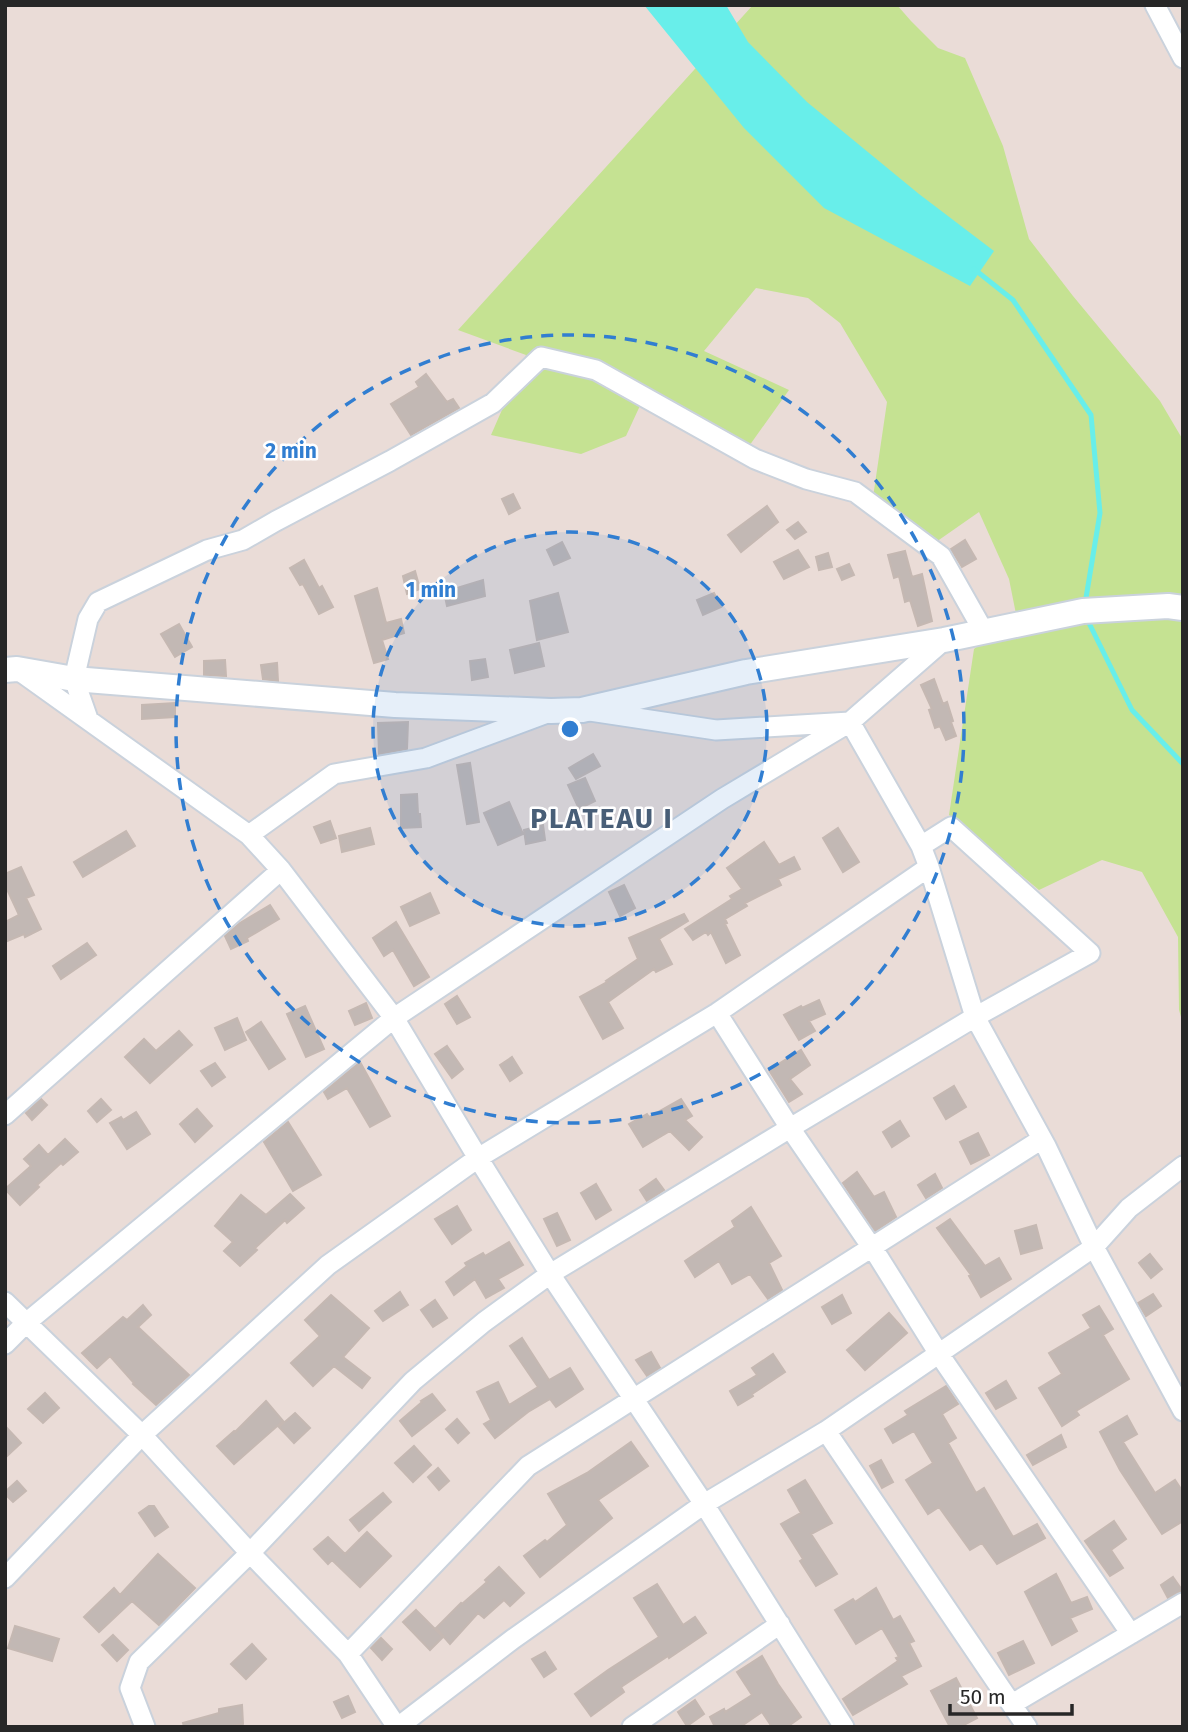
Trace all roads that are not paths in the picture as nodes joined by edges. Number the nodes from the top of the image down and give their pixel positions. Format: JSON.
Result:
{"nodes":[{"id":1,"x":1155,"y":5,"type":"edge"},
{"id":2,"x":1183,"y":58,"type":"edge"},
{"id":3,"x":1183,"y":608,"type":"edge"},
{"id":4,"x":984,"y":632,"type":"junction"},
{"id":5,"x":944,"y":640,"type":"junction"},
{"id":6,"x":11,"y":670,"type":"edge"},
{"id":7,"x":74,"y":679,"type":"junction"},
{"id":8,"x":582,"y":710,"type":"junction"},
{"id":9,"x":551,"y":711,"type":"junction"},
{"id":10,"x":88,"y":719,"type":"junction"},
{"id":11,"x":850,"y":722,"type":"junction"},
{"id":12,"x":249,"y":835,"type":"junction"},
{"id":13,"x":921,"y":846,"type":"junction"},
{"id":14,"x":929,"y":867,"type":"junction"},
{"id":15,"x":281,"y":870,"type":"junction"},
{"id":16,"x":717,"y":1013,"type":"junction"},
{"id":17,"x":975,"y":1017,"type":"junction"},
{"id":18,"x":394,"y":1018,"type":"junction"},
{"id":19,"x":5,"y":1115,"type":"edge"},
{"id":20,"x":790,"y":1128,"type":"junction"},
{"id":21,"x":1042,"y":1139,"type":"junction"},
{"id":22,"x":478,"y":1158,"type":"junction"},
{"id":23,"x":1183,"y":1166,"type":"edge"},
{"id":24,"x":1094,"y":1247,"type":"junction"},
{"id":25,"x":872,"y":1248,"type":"junction"},
{"id":26,"x":550,"y":1274,"type":"junction"},
{"id":27,"x":5,"y":1302,"type":"edge"},
{"id":28,"x":26,"y":1324,"type":"junction"},
{"id":29,"x":5,"y":1344,"type":"edge"},
{"id":30,"x":939,"y":1354,"type":"junction"},
{"id":31,"x":633,"y":1398,"type":"junction"},
{"id":32,"x":1183,"y":1411,"type":"edge"},
{"id":33,"x":826,"y":1431,"type":"junction"},
{"id":34,"x":142,"y":1435,"type":"junction"},
{"id":35,"x":704,"y":1504,"type":"junction"},
{"id":36,"x":250,"y":1553,"type":"junction"},
{"id":37,"x":5,"y":1578,"type":"edge"},
{"id":38,"x":1183,"y":1603,"type":"edge"},
{"id":39,"x":780,"y":1624,"type":"junction"},
{"id":40,"x":1131,"y":1634,"type":"junction"},
{"id":41,"x":348,"y":1654,"type":"junction"},
{"id":42,"x":1012,"y":1704,"type":"junction"},
{"id":43,"x":145,"y":1727,"type":"edge"},
{"id":44,"x":397,"y":1727,"type":"edge"},
{"id":45,"x":632,"y":1727,"type":"edge"},
{"id":46,"x":844,"y":1727,"type":"edge"},
{"id":47,"x":1027,"y":1727,"type":"edge"}],
"edges":[{"from":1,"to":2,"type":"street"},
{"from":3,"to":4,"type":"street"},
{"from":4,"to":5,"type":"street"},
{"from":4,"to":7,"type":"street"},
{"from":5,"to":8,"type":"street"},
{"from":5,"to":11,"type":"street"},
{"from":6,"to":7,"type":"street"},
{"from":6,"to":10,"type":"street"},
{"from":7,"to":9,"type":"street"},
{"from":7,"to":10,"type":"street"},
{"from":8,"to":9,"type":"street"},
{"from":8,"to":11,"type":"street"},
{"from":9,"to":12,"type":"street"},
{"from":10,"to":12,"type":"street"},
{"from":11,"to":13,"type":"street"},
{"from":11,"to":18,"type":"street"},
{"from":12,"to":15,"type":"street"},
{"from":13,"to":14,"type":"street"},
{"from":13,"to":17,"type":"street"},
{"from":14,"to":16,"type":"street"},
{"from":14,"to":17,"type":"street"},
{"from":15,"to":18,"type":"street"},
{"from":15,"to":19,"type":"street"},
{"from":16,"to":20,"type":"street"},
{"from":16,"to":22,"type":"street"},
{"from":17,"to":20,"type":"street"},
{"from":17,"to":21,"type":"street"},
{"from":18,"to":22,"type":"street"},
{"from":18,"to":28,"type":"street"},
{"from":20,"to":25,"type":"street"},
{"from":20,"to":26,"type":"street"},
{"from":21,"to":24,"type":"street"},
{"from":21,"to":25,"type":"street"},
{"from":22,"to":26,"type":"street"},
{"from":22,"to":34,"type":"street"},
{"from":23,"to":24,"type":"street"},
{"from":24,"to":30,"type":"street"},
{"from":24,"to":32,"type":"street"},
{"from":25,"to":30,"type":"street"},
{"from":25,"to":31,"type":"street"},
{"from":26,"to":31,"type":"street"},
{"from":26,"to":36,"type":"street"},
{"from":27,"to":28,"type":"street"},
{"from":28,"to":29,"type":"street"},
{"from":28,"to":34,"type":"street"},
{"from":30,"to":33,"type":"street"},
{"from":30,"to":40,"type":"street"},
{"from":31,"to":35,"type":"street"},
{"from":31,"to":41,"type":"street"},
{"from":33,"to":35,"type":"street"},
{"from":33,"to":42,"type":"street"},
{"from":34,"to":36,"type":"street"},
{"from":34,"to":37,"type":"street"},
{"from":35,"to":39,"type":"street"},
{"from":35,"to":44,"type":"street"},
{"from":36,"to":41,"type":"street"},
{"from":36,"to":43,"type":"street"},
{"from":38,"to":40,"type":"street"},
{"from":39,"to":45,"type":"street"},
{"from":39,"to":46,"type":"street"},
{"from":40,"to":42,"type":"street"},
{"from":41,"to":44,"type":"street"},
{"from":42,"to":47,"type":"street"}]}
